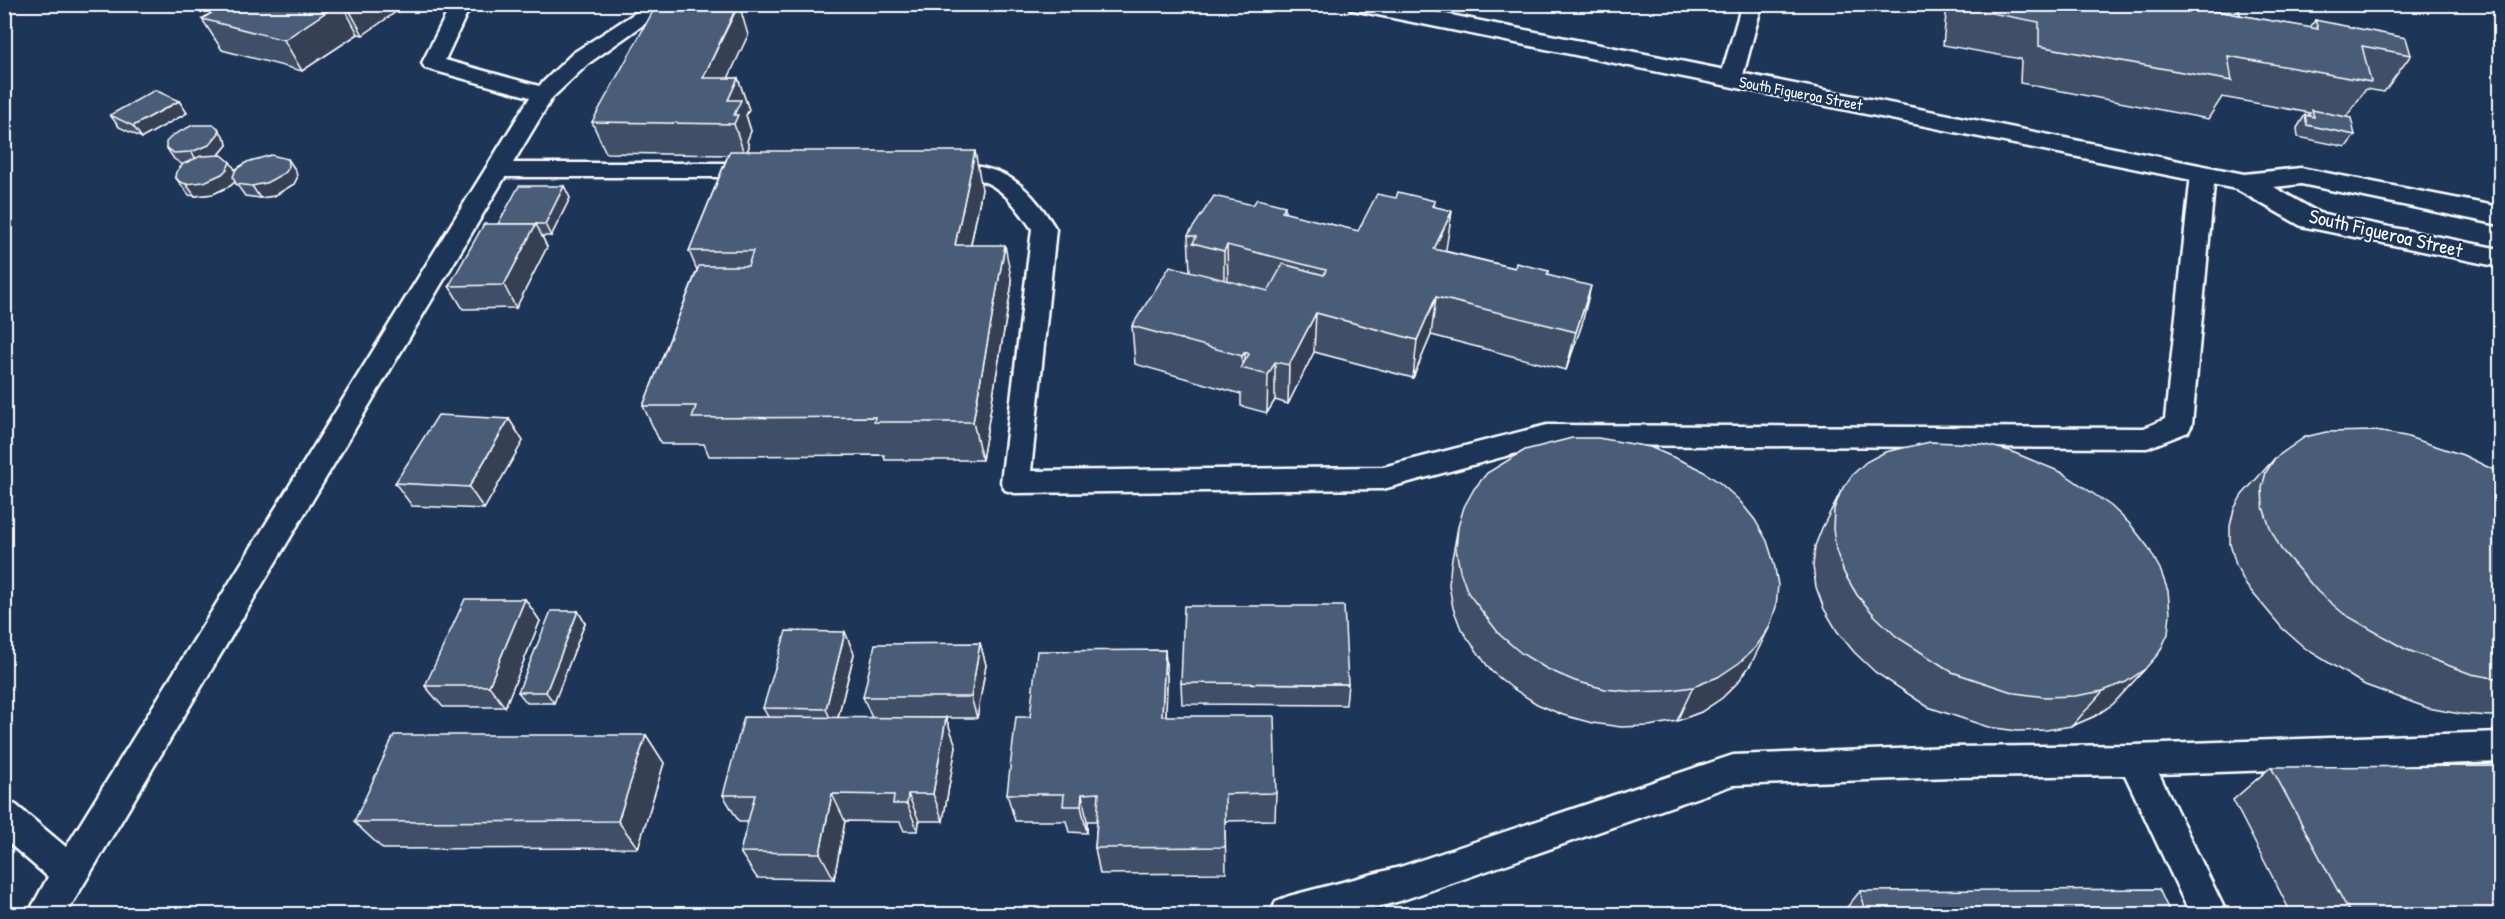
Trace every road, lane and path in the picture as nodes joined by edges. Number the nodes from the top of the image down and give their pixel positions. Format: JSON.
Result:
{"nodes":[{"id":1,"x":466,"y":4,"type":"edge"},
{"id":2,"x":663,"y":4,"type":"edge"},
{"id":3,"x":1358,"y":4,"type":"edge"},
{"id":4,"x":1752,"y":4,"type":"edge"},
{"id":5,"x":1731,"y":79,"type":"junction"},
{"id":6,"x":543,"y":93,"type":"junction"},
{"id":7,"x":497,"y":170,"type":"junction"},
{"id":8,"x":782,"y":170,"type":"edge"},
{"id":9,"x":913,"y":170,"type":"edge"},
{"id":10,"x":2203,"y":174,"type":"junction"},
{"id":11,"x":2244,"y":182,"type":"junction"},
{"id":12,"x":2500,"y":216,"type":"edge"},
{"id":13,"x":2500,"y":258,"type":"edge"},
{"id":14,"x":2500,"y":747,"type":"edge"},
{"id":15,"x":2135,"y":760,"type":"junction"},
{"id":16,"x":4,"y":816,"type":"edge"},
{"id":17,"x":71,"y":874,"type":"junction"},
{"id":18,"x":46,"y":915,"type":"edge"},
{"id":19,"x":1289,"y":915,"type":"edge"},
{"id":20,"x":2209,"y":915,"type":"edge"}],
"edges":[{"from":1,"to":6,"type":"lane"},
{"from":2,"to":6,"type":"lane"},
{"from":3,"to":5,"type":"main road","name":"South Figueroa Street"},
{"from":4,"to":5,"type":"lane"},
{"from":5,"to":10,"type":"main road","name":"South Figueroa Street"},
{"from":6,"to":7,"type":"lane"},
{"from":7,"to":8,"type":"lane"},
{"from":7,"to":17,"type":"lane"},
{"from":9,"to":10,"type":"lane"},
{"from":10,"to":11,"type":"main road","name":"South Figueroa Street"},
{"from":11,"to":12,"type":"main road","name":"South Figueroa Street"},
{"from":11,"to":13,"type":"main road","name":"South Figueroa Street"},
{"from":14,"to":15,"type":"lane"},
{"from":15,"to":19,"type":"lane"},
{"from":15,"to":20,"type":"lane"},
{"from":16,"to":17,"type":"lane"},
{"from":17,"to":18,"type":"lane"}]}
